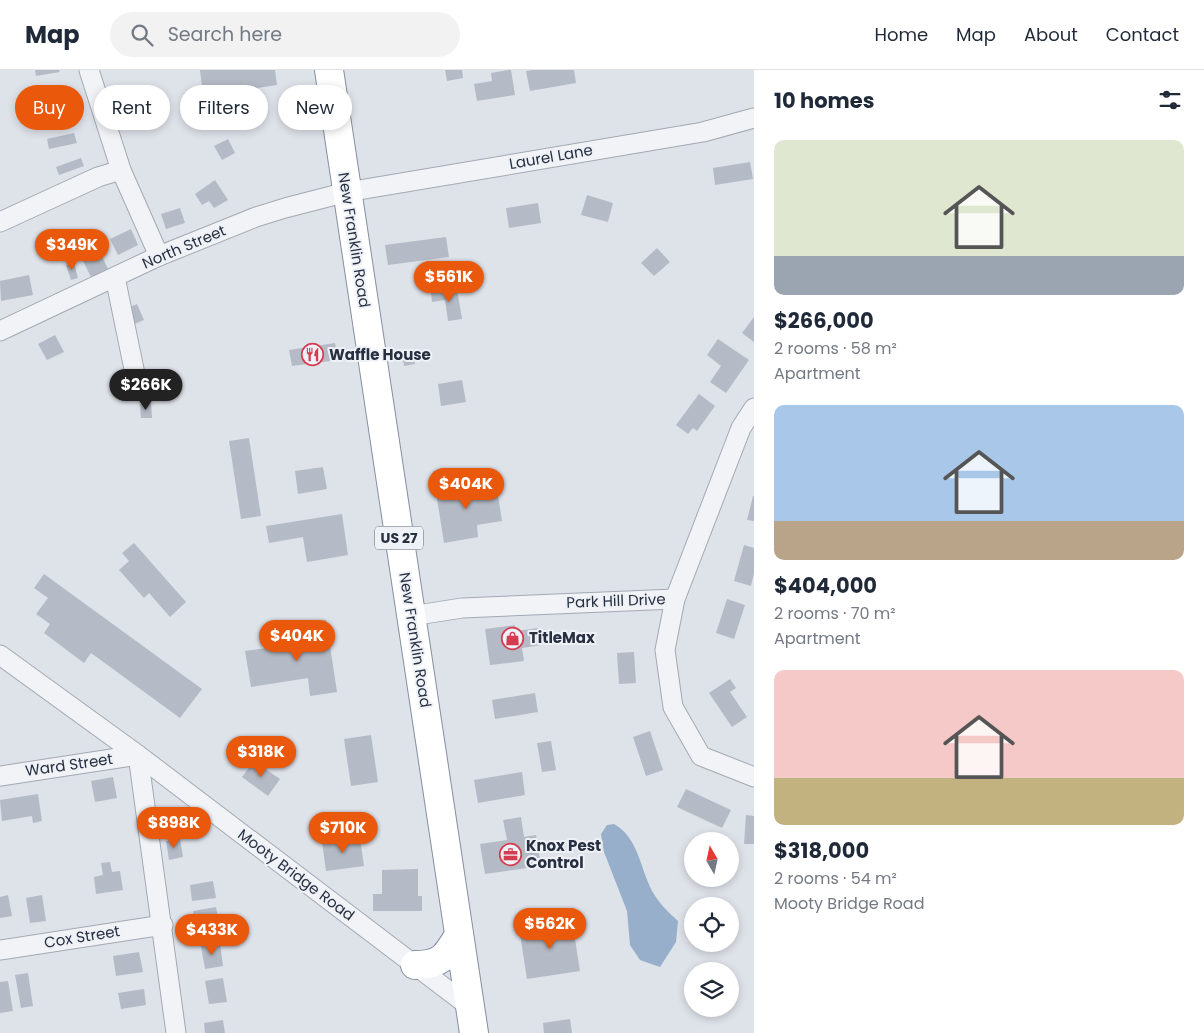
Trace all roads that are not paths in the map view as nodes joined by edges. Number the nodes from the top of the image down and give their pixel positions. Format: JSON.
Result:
{"nodes":[{"id":1,"x":88,"y":70,"type":"edge"},
{"id":2,"x":329,"y":70,"type":"edge"},
{"id":3,"x":754,"y":118,"type":"edge"},
{"id":4,"x":121,"y":170,"type":"junction"},
{"id":5,"x":347,"y":192,"type":"junction"},
{"id":6,"x":0,"y":222,"type":"edge"},
{"id":7,"x":159,"y":256,"type":"junction"},
{"id":8,"x":115,"y":277,"type":"junction"},
{"id":9,"x":0,"y":331,"type":"edge"},
{"id":10,"x":135,"y":374,"type":"dead end"},
{"id":11,"x":754,"y":408,"type":"edge"},
{"id":12,"x":676,"y":599,"type":"junction"},
{"id":13,"x":411,"y":616,"type":"junction"},
{"id":14,"x":0,"y":655,"type":"edge"},
{"id":15,"x":138,"y":755,"type":"junction"},
{"id":16,"x":0,"y":776,"type":"edge"},
{"id":17,"x":754,"y":777,"type":"edge"},
{"id":18,"x":163,"y":924,"type":"junction"},
{"id":19,"x":459,"y":935,"type":"junction"},
{"id":20,"x":0,"y":950,"type":"edge"},
{"id":21,"x":414,"y":965,"type":"junction"},
{"id":22,"x":472,"y":1020,"type":"edge"},
{"id":23,"x":176,"y":1033,"type":"edge"}],
"edges":[{"from":1,"to":4,"type":"street"},
{"from":2,"to":5,"type":"highway","name":"New Franklin Road","number":"US 27"},
{"from":3,"to":5,"type":"street","name":"Laurel Lane"},
{"from":4,"to":6,"type":"street"},
{"from":4,"to":7,"type":"street"},
{"from":5,"to":7,"type":"street","name":"North Street"},
{"from":5,"to":13,"type":"highway","name":"New Franklin Road","number":"US 27"},
{"from":7,"to":8,"type":"street","name":"North Street"},
{"from":8,"to":9,"type":"street","name":"North Street"},
{"from":8,"to":10,"type":"street"},
{"from":11,"to":12,"type":"street","name":"Park Hill Drive"},
{"from":12,"to":13,"type":"street","name":"Park Hill Drive"},
{"from":12,"to":17,"type":"street"},
{"from":13,"to":19,"type":"highway","name":"New Franklin Road","number":"US 27"},
{"from":14,"to":15,"type":"street","name":"Mooty Bridge Road"},
{"from":15,"to":16,"type":"street","name":"Ward Street"},
{"from":15,"to":18,"type":"street"},
{"from":15,"to":21,"type":"street","name":"Mooty Bridge Road"},
{"from":18,"to":20,"type":"street","name":"Cox Street"},
{"from":18,"to":23,"type":"street"},
{"from":19,"to":21,"type":"highway"},
{"from":19,"to":22,"type":"highway","name":"New Franklin Road","number":"US 27"},
{"from":21,"to":22,"type":"street","name":"Mooty Bridge Road"}]}
